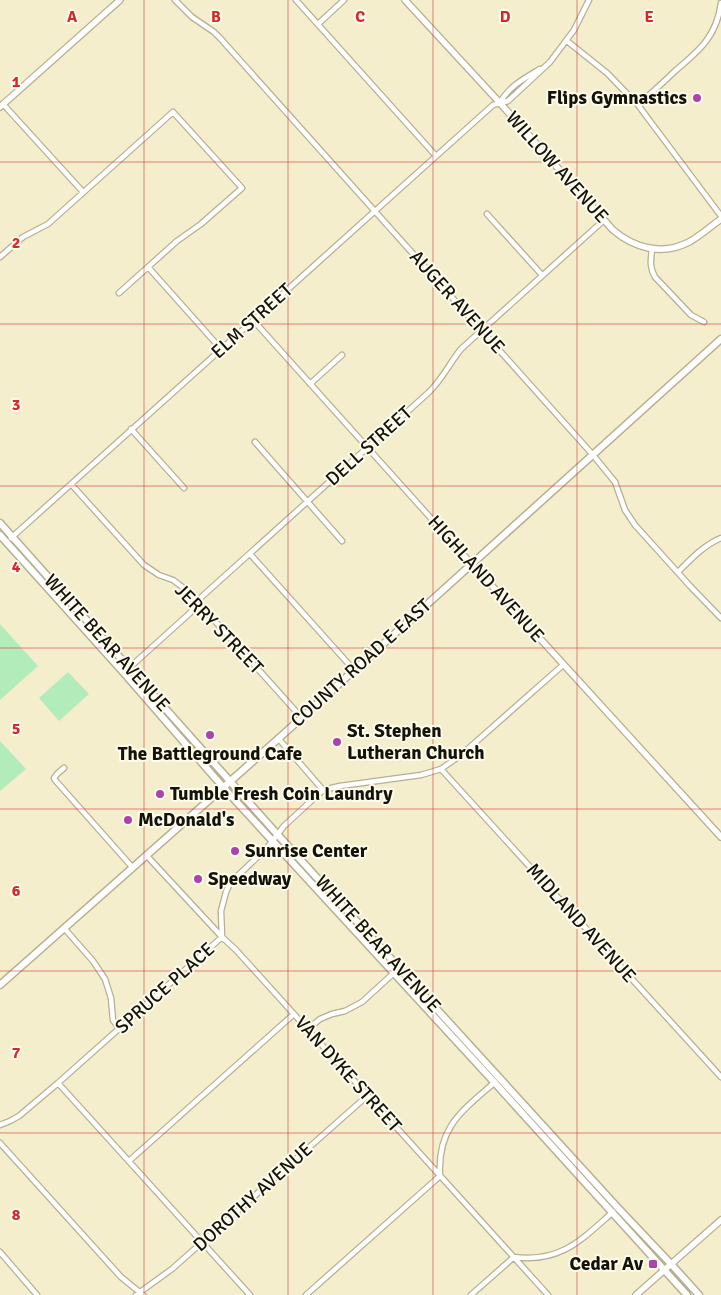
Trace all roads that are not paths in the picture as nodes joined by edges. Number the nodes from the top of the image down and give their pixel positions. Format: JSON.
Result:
{"nodes":[{"id":1,"x":120,"y":0,"type":"edge"},
{"id":2,"x":175,"y":0,"type":"edge"},
{"id":3,"x":296,"y":0,"type":"edge"},
{"id":4,"x":344,"y":0,"type":"edge"},
{"id":5,"x":405,"y":0,"type":"edge"},
{"id":6,"x":589,"y":0,"type":"edge"},
{"id":7,"x":721,"y":3,"type":"edge"},
{"id":8,"x":318,"y":24,"type":"junction"},
{"id":9,"x":567,"y":41,"type":"junction"},
{"id":10,"x":500,"y":103,"type":"junction"},
{"id":11,"x":638,"y":105,"type":"junction"},
{"id":12,"x":2,"y":106,"type":"edge"},
{"id":13,"x":436,"y":156,"type":"junction"},
{"id":14,"x":83,"y":192,"type":"junction"},
{"id":15,"x":375,"y":211,"type":"junction"},
{"id":16,"x":487,"y":214,"type":"dead end"},
{"id":17,"x":721,"y":217,"type":"edge"},
{"id":18,"x":604,"y":220,"type":"junction"},
{"id":19,"x":652,"y":249,"type":"junction"},
{"id":20,"x":0,"y":257,"type":"edge"},
{"id":21,"x":148,"y":267,"type":"junction"},
{"id":22,"x":542,"y":275,"type":"junction"},
{"id":23,"x":119,"y":292,"type":"dead end"},
{"id":24,"x":253,"y":320,"type":"junction"},
{"id":25,"x":704,"y":322,"type":"dead end"},
{"id":26,"x":482,"y":330,"type":"junction"},
{"id":27,"x":721,"y":339,"type":"edge"},
{"id":28,"x":221,"y":348,"type":"junction"},
{"id":29,"x":342,"y":355,"type":"dead end"},
{"id":30,"x":310,"y":384,"type":"junction"},
{"id":31,"x":131,"y":430,"type":"junction"},
{"id":32,"x":255,"y":442,"type":"dead end"},
{"id":33,"x":367,"y":447,"type":"junction"},
{"id":34,"x":592,"y":455,"type":"junction"},
{"id":35,"x":71,"y":484,"type":"junction"},
{"id":36,"x":184,"y":488,"type":"dead end"},
{"id":37,"x":308,"y":502,"type":"junction"},
{"id":38,"x":0,"y":524,"type":"edge"},
{"id":39,"x":0,"y":535,"type":"edge"},
{"id":40,"x":12,"y":537,"type":"junction"},
{"id":41,"x":721,"y":538,"type":"edge"},
{"id":42,"x":342,"y":541,"type":"dead end"},
{"id":43,"x":6,"y":542,"type":"junction"},
{"id":44,"x":250,"y":554,"type":"junction"},
{"id":45,"x":472,"y":564,"type":"junction"},
{"id":46,"x":678,"y":572,"type":"junction"},
{"id":47,"x":198,"y":601,"type":"junction"},
{"id":48,"x":721,"y":618,"type":"edge"},
{"id":49,"x":563,"y":665,"type":"junction"},
{"id":50,"x":129,"y":668,"type":"junction"},
{"id":51,"x":354,"y":670,"type":"junction"},
{"id":52,"x":301,"y":717,"type":"junction"},
{"id":53,"x":278,"y":738,"type":"junction"},
{"id":54,"x":64,"y":768,"type":"dead end"},
{"id":55,"x":441,"y":769,"type":"junction"},
{"id":56,"x":230,"y":781,"type":"junction"},
{"id":57,"x":224,"y":786,"type":"junction"},
{"id":58,"x":323,"y":790,"type":"junction"},
{"id":59,"x":277,"y":834,"type":"junction"},
{"id":60,"x":721,"y":837,"type":"edge"},
{"id":61,"x":273,"y":840,"type":"junction"},
{"id":62,"x":147,"y":856,"type":"junction"},
{"id":63,"x":133,"y":868,"type":"junction"},
{"id":64,"x":64,"y":928,"type":"junction"},
{"id":65,"x":222,"y":937,"type":"junction"},
{"id":66,"x":397,"y":970,"type":"junction"},
{"id":67,"x":0,"y":985,"type":"edge"},
{"id":68,"x":294,"y":1014,"type":"junction"},
{"id":69,"x":120,"y":1029,"type":"junction"},
{"id":70,"x":308,"y":1029,"type":"junction"},
{"id":71,"x":721,"y":1077,"type":"edge"},
{"id":72,"x":497,"y":1080,"type":"junction"},
{"id":73,"x":58,"y":1083,"type":"junction"},
{"id":74,"x":367,"y":1096,"type":"junction"},
{"id":75,"x":0,"y":1125,"type":"edge"},
{"id":76,"x":0,"y":1143,"type":"edge"},
{"id":77,"x":129,"y":1161,"type":"junction"},
{"id":78,"x":440,"y":1176,"type":"junction"},
{"id":79,"x":615,"y":1210,"type":"junction"},
{"id":80,"x":721,"y":1220,"type":"edge"},
{"id":81,"x":202,"y":1242,"type":"junction"},
{"id":82,"x":0,"y":1252,"type":"edge"},
{"id":83,"x":514,"y":1257,"type":"junction"},
{"id":84,"x":671,"y":1264,"type":"junction"},
{"id":85,"x":664,"y":1270,"type":"junction"},
{"id":86,"x":139,"y":1294,"type":"edge"},
{"id":87,"x":37,"y":1295,"type":"edge"},
{"id":88,"x":250,"y":1295,"type":"edge"},
{"id":89,"x":306,"y":1295,"type":"edge"},
{"id":90,"x":471,"y":1295,"type":"edge"},
{"id":91,"x":548,"y":1295,"type":"edge"},
{"id":92,"x":636,"y":1295,"type":"edge"},
{"id":93,"x":687,"y":1295,"type":"edge"},
{"id":94,"x":699,"y":1295,"type":"edge"}],
"edges":[{"from":1,"to":12,"type":"street"},
{"from":2,"to":15,"type":"street","name":"AUGER AVENUE"},
{"from":3,"to":8,"type":"street"},
{"from":4,"to":8,"type":"street"},
{"from":5,"to":10,"type":"street","name":"WILLOW AVENUE"},
{"from":6,"to":9,"type":"street","name":"ELM STREET"},
{"from":7,"to":11,"type":"street"},
{"from":8,"to":13,"type":"street"},
{"from":9,"to":10,"type":"street","name":"ELM STREET"},
{"from":9,"to":11,"type":"street"},
{"from":10,"to":13,"type":"street","name":"ELM STREET"},
{"from":10,"to":18,"type":"street","name":"WILLOW AVENUE"},
{"from":11,"to":17,"type":"street"},
{"from":12,"to":14,"type":"street"},
{"from":13,"to":15,"type":"street","name":"ELM STREET"},
{"from":14,"to":20,"type":"street"},
{"from":14,"to":21,"type":"street"},
{"from":15,"to":24,"type":"street","name":"ELM STREET"},
{"from":15,"to":26,"type":"street","name":"AUGER AVENUE"},
{"from":16,"to":22,"type":"street"},
{"from":17,"to":19,"type":"street"},
{"from":18,"to":19,"type":"street","name":"WILLOW AVENUE"},
{"from":18,"to":22,"type":"street","name":"DELL STREET"},
{"from":19,"to":25,"type":"street"},
{"from":21,"to":23,"type":"street"},
{"from":21,"to":28,"type":"street"},
{"from":22,"to":26,"type":"street","name":"DELL STREET"},
{"from":24,"to":28,"type":"street","name":"ELM STREET"},
{"from":24,"to":30,"type":"street","name":"HIGHLAND AVENUE"},
{"from":26,"to":33,"type":"street","name":"DELL STREET"},
{"from":26,"to":34,"type":"street","name":"AUGER AVENUE"},
{"from":27,"to":34,"type":"main road","name":"COUNTY ROAD E EAST"},
{"from":28,"to":31,"type":"street","name":"ELM STREET"},
{"from":29,"to":30,"type":"street"},
{"from":30,"to":33,"type":"street","name":"HIGHLAND AVENUE"},
{"from":31,"to":35,"type":"street","name":"ELM STREET"},
{"from":31,"to":36,"type":"street"},
{"from":32,"to":37,"type":"street"},
{"from":33,"to":37,"type":"street","name":"DELL STREET"},
{"from":33,"to":45,"type":"street","name":"HIGHLAND AVENUE"},
{"from":34,"to":45,"type":"main road","name":"COUNTY ROAD E EAST"},
{"from":34,"to":46,"type":"street","name":"AUGER AVENUE"},
{"from":35,"to":40,"type":"street","name":"ELM STREET"},
{"from":35,"to":47,"type":"street","name":"JERRY STREET"},
{"from":37,"to":42,"type":"street"},
{"from":37,"to":44,"type":"street","name":"DELL STREET"},
{"from":38,"to":40,"type":"main road","name":"WHITE BEAR AVENUE"},
{"from":39,"to":43,"type":"main road","name":"WHITE BEAR AVENUE"},
{"from":40,"to":43,"type":"street","name":"ELM STREET"},
{"from":40,"to":50,"type":"main road","name":"WHITE BEAR AVENUE"},
{"from":41,"to":46,"type":"street"},
{"from":43,"to":57,"type":"main road","name":"WHITE BEAR AVENUE"},
{"from":44,"to":47,"type":"street","name":"DELL STREET"},
{"from":44,"to":51,"type":"street"},
{"from":45,"to":49,"type":"street","name":"HIGHLAND AVENUE"},
{"from":45,"to":51,"type":"main road","name":"COUNTY ROAD E EAST"},
{"from":46,"to":48,"type":"street","name":"AUGER AVENUE"},
{"from":47,"to":50,"type":"street","name":"DELL STREET"},
{"from":47,"to":52,"type":"street","name":"JERRY STREET"},
{"from":49,"to":55,"type":"street"},
{"from":49,"to":60,"type":"street","name":"HIGHLAND AVENUE"},
{"from":50,"to":56,"type":"main road","name":"WHITE BEAR AVENUE"},
{"from":51,"to":52,"type":"main road","name":"COUNTY ROAD E EAST"},
{"from":52,"to":53,"type":"main road","name":"COUNTY ROAD E EAST"},
{"from":53,"to":56,"type":"main road","name":"COUNTY ROAD E EAST"},
{"from":53,"to":58,"type":"street"},
{"from":54,"to":63,"type":"street"},
{"from":55,"to":58,"type":"street"},
{"from":55,"to":71,"type":"street","name":"MIDLAND AVENUE"},
{"from":56,"to":57,"type":"main road","name":"COUNTY ROAD E EAST"},
{"from":56,"to":59,"type":"main road","name":"WHITE BEAR AVENUE"},
{"from":57,"to":61,"type":"main road","name":"WHITE BEAR AVENUE"},
{"from":57,"to":62,"type":"main road","name":"COUNTY ROAD E EAST"},
{"from":58,"to":59,"type":"street","name":"SPRUCE PLACE"},
{"from":59,"to":61,"type":"street","name":"SPRUCE PLACE"},
{"from":59,"to":66,"type":"main road","name":"WHITE BEAR AVENUE"},
{"from":61,"to":65,"type":"street","name":"SPRUCE PLACE"},
{"from":61,"to":66,"type":"main road","name":"WHITE BEAR AVENUE"},
{"from":62,"to":63,"type":"main road","name":"COUNTY ROAD E EAST"},
{"from":62,"to":65,"type":"street","name":"VAN DYKE STREET"},
{"from":63,"to":64,"type":"main road","name":"COUNTY ROAD E EAST"},
{"from":64,"to":67,"type":"main road","name":"COUNTY ROAD E EAST"},
{"from":64,"to":69,"type":"street"},
{"from":65,"to":68,"type":"street","name":"VAN DYKE STREET"},
{"from":65,"to":69,"type":"street","name":"SPRUCE PLACE"},
{"from":66,"to":70,"type":"street"},
{"from":66,"to":72,"type":"main road","name":"WHITE BEAR AVENUE"},
{"from":68,"to":70,"type":"street","name":"VAN DYKE STREET"},
{"from":68,"to":77,"type":"street"},
{"from":69,"to":73,"type":"street","name":"SPRUCE PLACE"},
{"from":70,"to":74,"type":"street","name":"VAN DYKE STREET"},
{"from":72,"to":78,"type":"street"},
{"from":72,"to":79,"type":"main road","name":"WHITE BEAR AVENUE"},
{"from":73,"to":75,"type":"street","name":"SPRUCE PLACE"},
{"from":73,"to":77,"type":"street"},
{"from":74,"to":78,"type":"street","name":"VAN DYKE STREET"},
{"from":74,"to":81,"type":"street","name":"DOROTHY AVENUE"},
{"from":76,"to":86,"type":"street"},
{"from":77,"to":81,"type":"street"},
{"from":78,"to":83,"type":"street","name":"VAN DYKE STREET"},
{"from":78,"to":89,"type":"street"},
{"from":79,"to":83,"type":"street"},
{"from":79,"to":84,"type":"main road","name":"WHITE BEAR AVENUE"},
{"from":79,"to":85,"type":"main road","name":"WHITE BEAR AVENUE"},
{"from":80,"to":84,"type":"street"},
{"from":81,"to":86,"type":"street","name":"DOROTHY AVENUE"},
{"from":81,"to":88,"type":"street"},
{"from":82,"to":87,"type":"street"},
{"from":83,"to":90,"type":"street"},
{"from":83,"to":91,"type":"street","name":"VAN DYKE STREET"},
{"from":84,"to":85,"type":"street"},
{"from":84,"to":94,"type":"main road","name":"WHITE BEAR AVENUE"},
{"from":85,"to":92,"type":"street"},
{"from":85,"to":93,"type":"main road","name":"WHITE BEAR AVENUE"}]}
